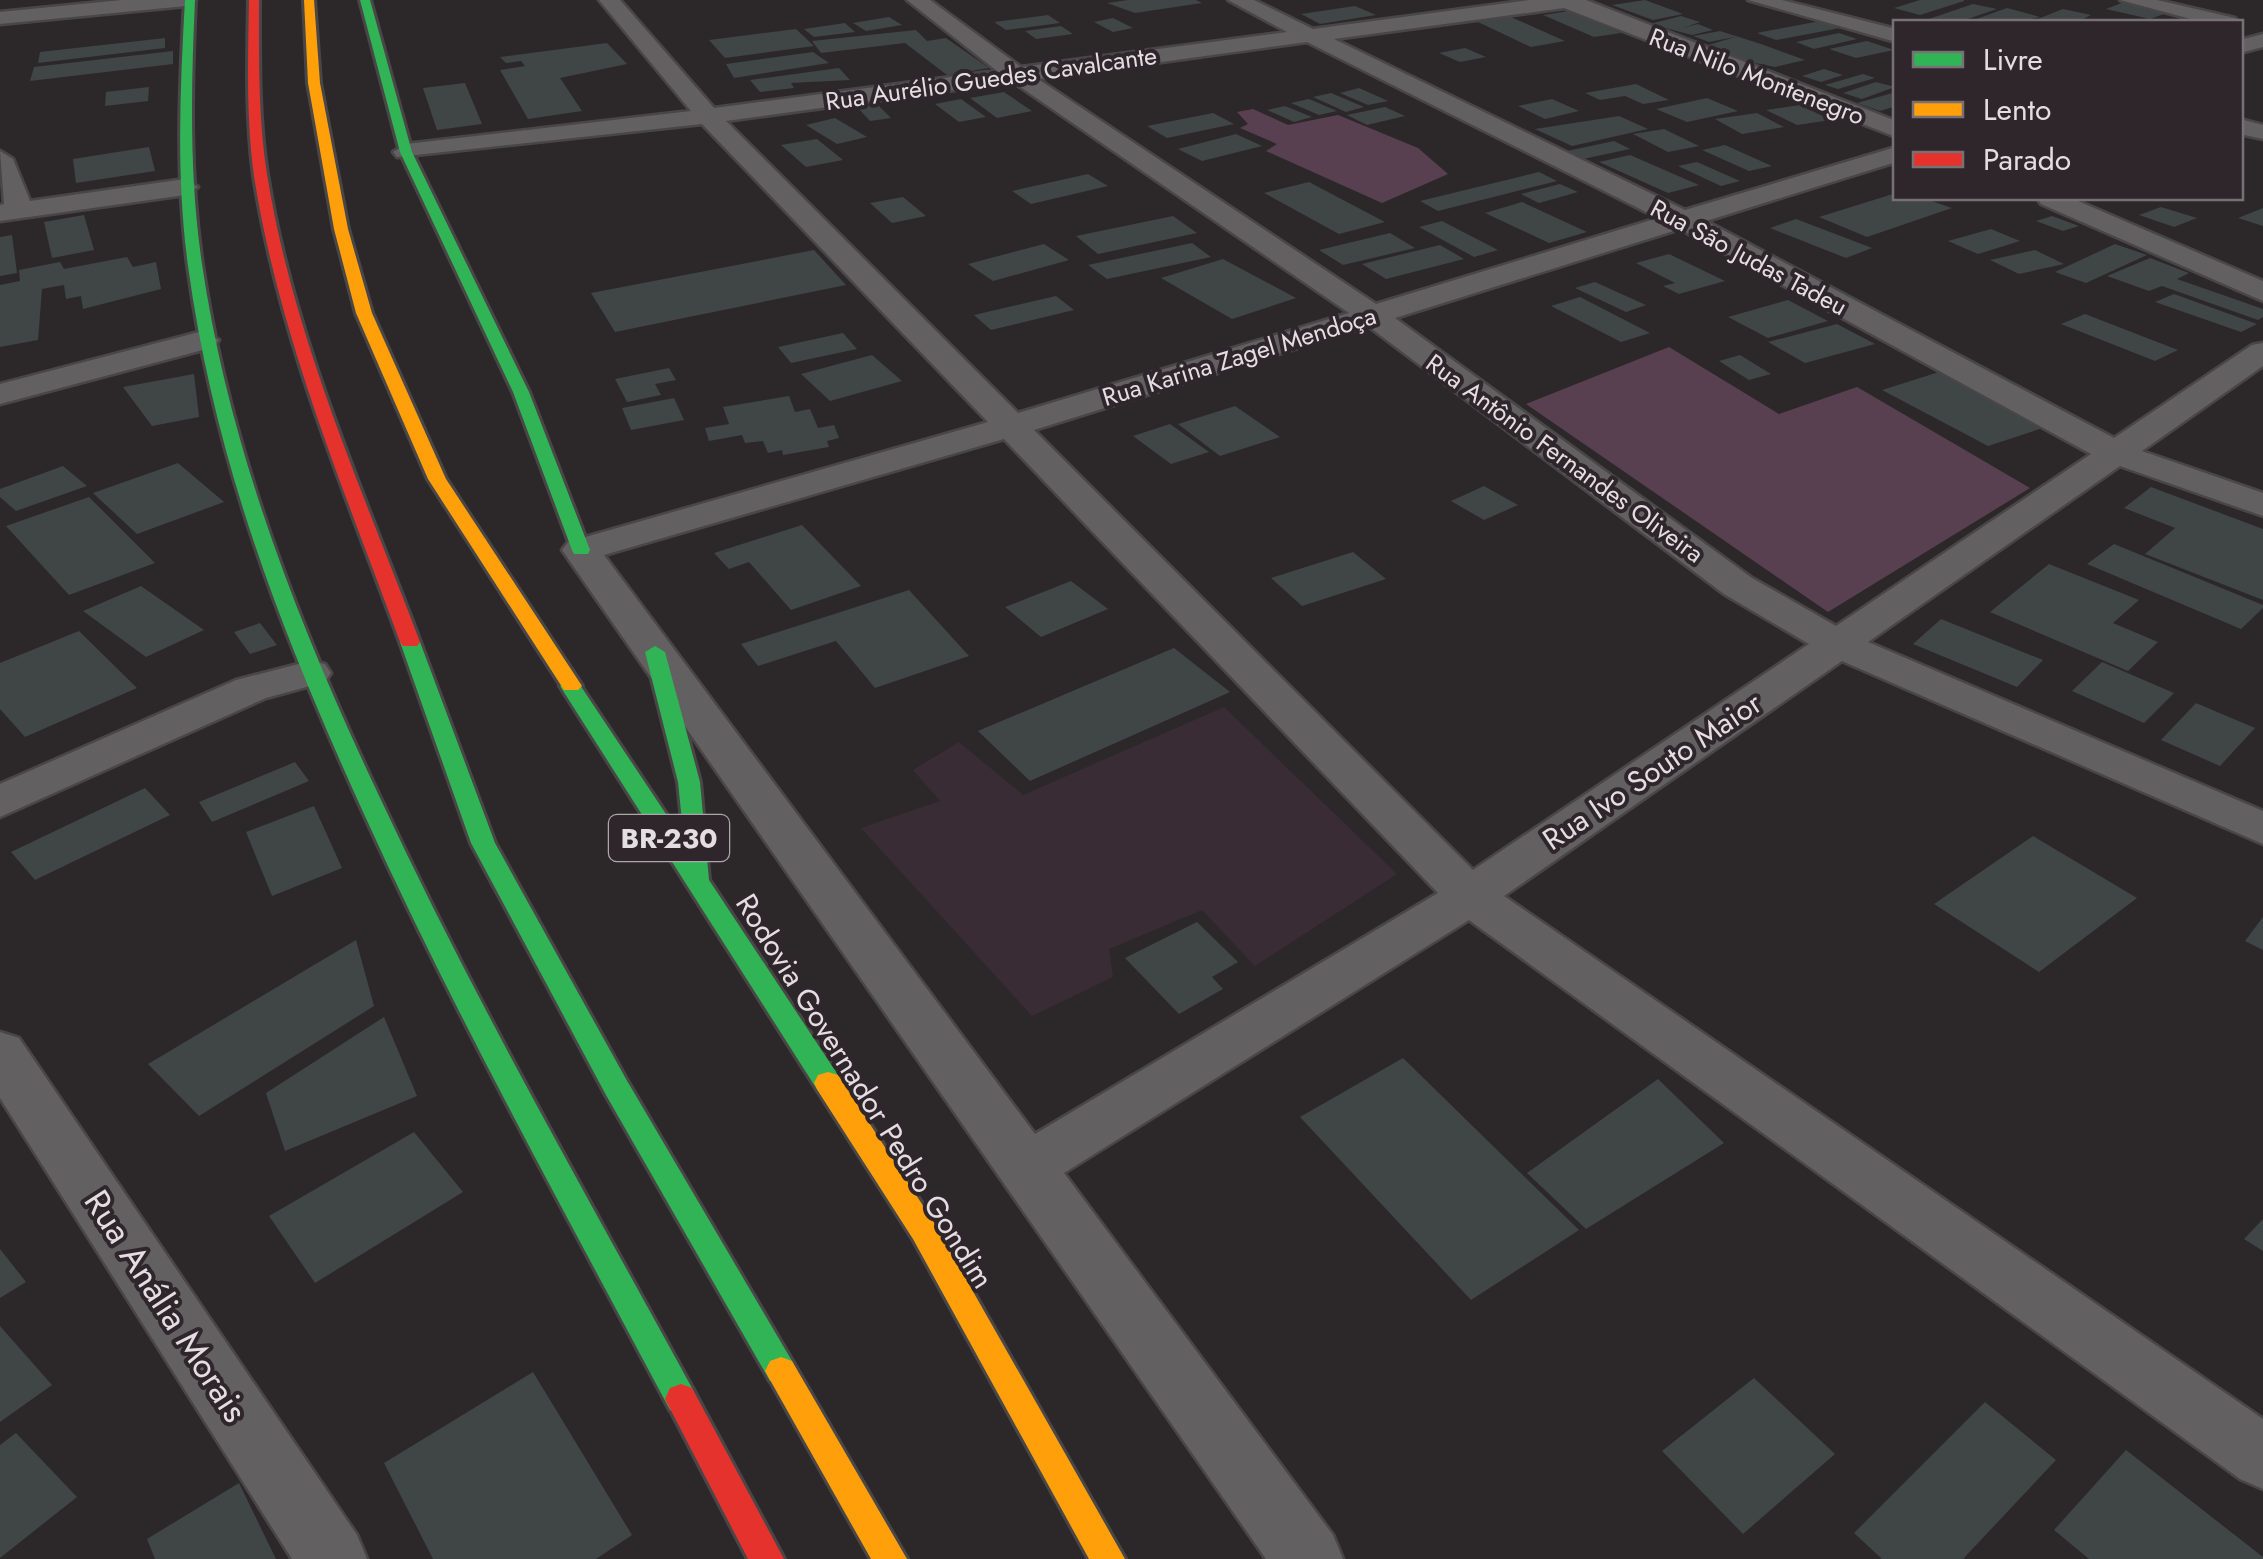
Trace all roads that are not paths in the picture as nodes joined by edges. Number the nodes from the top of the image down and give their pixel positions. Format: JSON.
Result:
{"nodes":[{"id":1,"x":188,"y":0,"type":"edge"},
{"id":2,"x":254,"y":0,"type":"edge"},
{"id":3,"x":309,"y":0,"type":"edge"},
{"id":4,"x":365,"y":0,"type":"edge"},
{"id":5,"x":609,"y":0,"type":"edge"},
{"id":6,"x":916,"y":0,"type":"edge"},
{"id":7,"x":1238,"y":0,"type":"edge"},
{"id":8,"x":1568,"y":0,"type":"edge"},
{"id":9,"x":1758,"y":0,"type":"edge"},
{"id":10,"x":2130,"y":0,"type":"edge"},
{"id":11,"x":13,"y":19,"type":"edge"},
{"id":12,"x":2219,"y":20,"type":"edge"},
{"id":13,"x":1893,"y":35,"type":"edge"},
{"id":14,"x":1308,"y":36,"type":"junction"},
{"id":15,"x":1016,"y":74,"type":"junction"},
{"id":16,"x":708,"y":116,"type":"junction"},
{"id":17,"x":1893,"y":129,"type":"edge"},
{"id":18,"x":406,"y":152,"type":"junction"},
{"id":19,"x":1893,"y":155,"type":"edge"},
{"id":20,"x":0,"y":159,"type":"edge"},
{"id":21,"x":185,"y":188,"type":"junction"},
{"id":22,"x":2055,"y":200,"type":"edge"},
{"id":23,"x":10,"y":211,"type":"edge"},
{"id":24,"x":1681,"y":220,"type":"junction"},
{"id":25,"x":2263,"y":292,"type":"edge"},
{"id":26,"x":1372,"y":314,"type":"junction"},
{"id":27,"x":204,"y":340,"type":"junction"},
{"id":28,"x":2263,"y":352,"type":"edge"},
{"id":29,"x":0,"y":394,"type":"edge"},
{"id":30,"x":1012,"y":426,"type":"junction"},
{"id":31,"x":2116,"y":453,"type":"junction"},
{"id":32,"x":2263,"y":505,"type":"edge"},
{"id":33,"x":581,"y":550,"type":"junction"},
{"id":34,"x":1838,"y":644,"type":"junction"},
{"id":35,"x":654,"y":652,"type":"junction"},
{"id":36,"x":310,"y":673,"type":"junction"},
{"id":37,"x":0,"y":802,"type":"edge"},
{"id":38,"x":2263,"y":829,"type":"edge"},
{"id":39,"x":699,"y":884,"type":"junction"},
{"id":40,"x":1470,"y":896,"type":"junction"},
{"id":41,"x":0,"y":1053,"type":"edge"},
{"id":42,"x":1026,"y":1168,"type":"junction"},
{"id":43,"x":2263,"y":1457,"type":"edge"},
{"id":44,"x":332,"y":1559,"type":"edge"},
{"id":45,"x":766,"y":1559,"type":"edge"},
{"id":46,"x":890,"y":1559,"type":"edge"},
{"id":47,"x":1108,"y":1559,"type":"edge"},
{"id":48,"x":1308,"y":1559,"type":"edge"}],
"edges":[{"from":1,"to":11,"type":"street"},
{"from":1,"to":21,"type":"main road"},
{"from":2,"to":46,"type":"main road"},
{"from":3,"to":39,"type":"main road","name":"Rodovia Governador Pedro Gondim","number":"BR-230"},
{"from":4,"to":18,"type":"main road"},
{"from":5,"to":16,"type":"street"},
{"from":6,"to":15,"type":"street","name":"Rua Antônio Fernandes Oliveira"},
{"from":7,"to":14,"type":"street","name":"Rua São Judas Tadeu"},
{"from":8,"to":14,"type":"street","name":"Rua Aurélio Guedes Cavalcante"},
{"from":8,"to":17,"type":"street","name":"Rua Nilo Montenegro"},
{"from":9,"to":13,"type":"street"},
{"from":10,"to":12,"type":"street"},
{"from":14,"to":15,"type":"street","name":"Rua Aurélio Guedes Cavalcante"},
{"from":14,"to":24,"type":"street","name":"Rua São Judas Tadeu"},
{"from":15,"to":16,"type":"street","name":"Rua Aurélio Guedes Cavalcante"},
{"from":15,"to":26,"type":"street","name":"Rua Antônio Fernandes Oliveira"},
{"from":16,"to":18,"type":"street","name":"Rua Aurélio Guedes Cavalcante"},
{"from":16,"to":30,"type":"street"},
{"from":18,"to":33,"type":"main road"},
{"from":19,"to":24,"type":"street","name":"Rua Karina Zagel Mendoça"},
{"from":20,"to":23,"type":"street"},
{"from":21,"to":23,"type":"street"},
{"from":21,"to":27,"type":"main road"},
{"from":22,"to":25,"type":"street"},
{"from":24,"to":26,"type":"street","name":"Rua Karina Zagel Mendoça"},
{"from":24,"to":31,"type":"street","name":"Rua São Judas Tadeu"},
{"from":26,"to":30,"type":"street","name":"Rua Karina Zagel Mendoça"},
{"from":26,"to":34,"type":"street","name":"Rua Antônio Fernandes Oliveira"},
{"from":27,"to":29,"type":"street"},
{"from":27,"to":36,"type":"main road"},
{"from":28,"to":31,"type":"street","name":"Rua Ivo Souto Maior"},
{"from":30,"to":33,"type":"street","name":"Rua Karina Zagel Mendoça"},
{"from":30,"to":40,"type":"street"},
{"from":31,"to":32,"type":"street","name":"Rua São Judas Tadeu"},
{"from":31,"to":34,"type":"street","name":"Rua Ivo Souto Maior"},
{"from":33,"to":35,"type":"street"},
{"from":34,"to":38,"type":"street","name":"Rua Antônio Fernandes Oliveira"},
{"from":34,"to":40,"type":"street","name":"Rua Ivo Souto Maior"},
{"from":35,"to":39,"type":"main road"},
{"from":35,"to":42,"type":"street"},
{"from":36,"to":37,"type":"street"},
{"from":36,"to":45,"type":"main road"},
{"from":39,"to":47,"type":"main road","name":"Rodovia Governador Pedro Gondim","number":"BR-230"},
{"from":40,"to":42,"type":"street","name":"Rua Ivo Souto Maior"},
{"from":40,"to":43,"type":"street"},
{"from":41,"to":44,"type":"street","name":"Rua Anália Morais"},
{"from":42,"to":48,"type":"street"}]}
